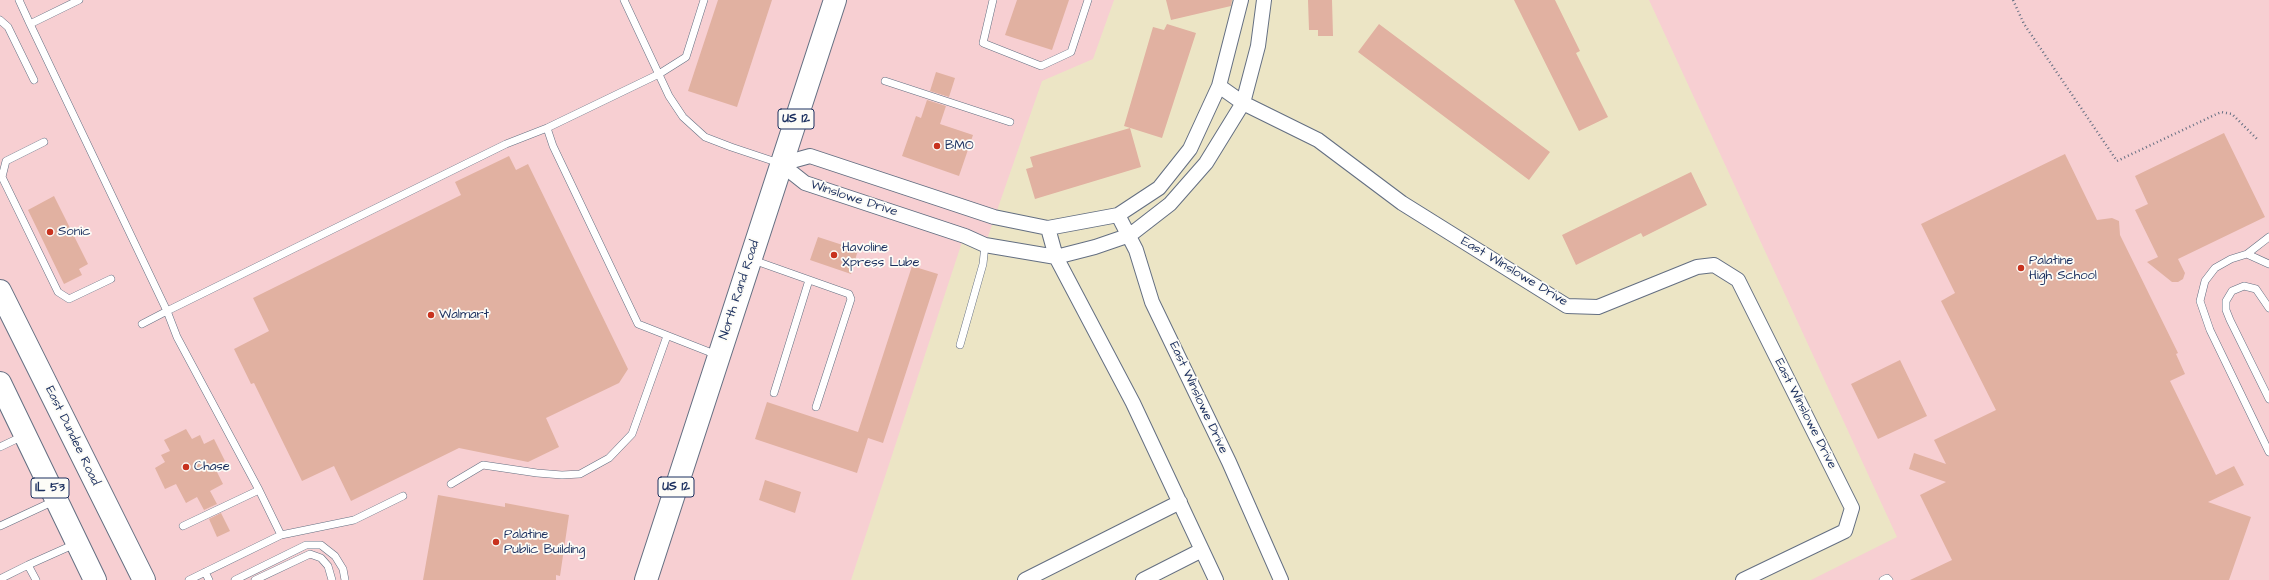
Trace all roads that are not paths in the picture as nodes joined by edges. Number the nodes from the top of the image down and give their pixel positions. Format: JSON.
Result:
{"nodes":[{"id":1,"x":19,"y":0,"type":"edge"},
{"id":2,"x":79,"y":0,"type":"edge"},
{"id":3,"x":624,"y":0,"type":"edge"},
{"id":4,"x":704,"y":0,"type":"edge"},
{"id":5,"x":835,"y":0,"type":"edge"},
{"id":6,"x":993,"y":0,"type":"edge"},
{"id":7,"x":1088,"y":0,"type":"edge"},
{"id":8,"x":1241,"y":0,"type":"edge"},
{"id":9,"x":1264,"y":0,"type":"edge"},
{"id":10,"x":0,"y":20,"type":"edge"},
{"id":11,"x":30,"y":24,"type":"junction"},
{"id":12,"x":659,"y":74,"type":"junction"},
{"id":13,"x":34,"y":80,"type":"dead end"},
{"id":14,"x":885,"y":81,"type":"dead end"},
{"id":15,"x":1219,"y":86,"type":"junction"},
{"id":16,"x":1243,"y":103,"type":"junction"},
{"id":17,"x":1010,"y":122,"type":"dead end"},
{"id":18,"x":547,"y":128,"type":"junction"},
{"id":19,"x":44,"y":142,"type":"dead end"},
{"id":20,"x":781,"y":164,"type":"junction"},
{"id":21,"x":1118,"y":216,"type":"junction"},
{"id":22,"x":1048,"y":228,"type":"junction"},
{"id":23,"x":1130,"y":235,"type":"junction"},
{"id":24,"x":2269,"y":237,"type":"edge"},
{"id":25,"x":985,"y":245,"type":"junction"},
{"id":26,"x":2247,"y":254,"type":"junction"},
{"id":27,"x":1056,"y":257,"type":"junction"},
{"id":28,"x":750,"y":259,"type":"junction"},
{"id":29,"x":2269,"y":264,"type":"edge"},
{"id":30,"x":111,"y":279,"type":"dead end"},
{"id":31,"x":809,"y":280,"type":"junction"},
{"id":32,"x":0,"y":291,"type":"edge"},
{"id":33,"x":2269,"y":308,"type":"edge"},
{"id":34,"x":167,"y":311,"type":"junction"},
{"id":35,"x":142,"y":324,"type":"dead end"},
{"id":36,"x":667,"y":336,"type":"junction"},
{"id":37,"x":960,"y":345,"type":"dead end"},
{"id":38,"x":719,"y":356,"type":"junction"},
{"id":39,"x":0,"y":383,"type":"edge"},
{"id":40,"x":774,"y":393,"type":"dead end"},
{"id":41,"x":2269,"y":399,"type":"edge"},
{"id":42,"x":816,"y":407,"type":"dead end"},
{"id":43,"x":25,"y":435,"type":"junction"},
{"id":44,"x":0,"y":447,"type":"edge"},
{"id":45,"x":2269,"y":452,"type":"edge"},
{"id":46,"x":451,"y":484,"type":"dead end"},
{"id":47,"x":259,"y":490,"type":"junction"},
{"id":48,"x":403,"y":496,"type":"dead end"},
{"id":49,"x":56,"y":500,"type":"junction"},
{"id":50,"x":1180,"y":502,"type":"junction"},
{"id":51,"x":0,"y":526,"type":"edge"},
{"id":52,"x":183,"y":526,"type":"dead end"},
{"id":53,"x":281,"y":535,"type":"junction"},
{"id":54,"x":77,"y":543,"type":"junction"},
{"id":55,"x":1202,"y":550,"type":"junction"},
{"id":56,"x":28,"y":565,"type":"junction"},
{"id":57,"x":205,"y":572,"type":"junction"},
{"id":58,"x":0,"y":578,"type":"edge"},
{"id":59,"x":36,"y":580,"type":"edge"},
{"id":60,"x":95,"y":580,"type":"edge"},
{"id":61,"x":144,"y":580,"type":"edge"},
{"id":62,"x":188,"y":580,"type":"edge"},
{"id":63,"x":209,"y":580,"type":"edge"},
{"id":64,"x":235,"y":580,"type":"edge"},
{"id":65,"x":255,"y":580,"type":"edge"},
{"id":66,"x":332,"y":580,"type":"edge"},
{"id":67,"x":345,"y":580,"type":"edge"},
{"id":68,"x":646,"y":580,"type":"edge"},
{"id":69,"x":1025,"y":580,"type":"edge"},
{"id":70,"x":1143,"y":580,"type":"edge"},
{"id":71,"x":1216,"y":580,"type":"edge"},
{"id":72,"x":1281,"y":580,"type":"edge"},
{"id":73,"x":1743,"y":580,"type":"edge"},
{"id":74,"x":1883,"y":580,"type":"edge"},
{"id":75,"x":1888,"y":580,"type":"edge"}],
"edges":[{"from":1,"to":11,"type":"lane"},
{"from":2,"to":11,"type":"lane"},
{"from":3,"to":12,"type":"lane"},
{"from":4,"to":12,"type":"lane"},
{"from":5,"to":20,"type":"main road","name":"North Rand Road","number":"US 12"},
{"from":6,"to":7,"type":"lane"},
{"from":8,"to":15,"type":"street","name":"Winslowe Drive"},
{"from":9,"to":16,"type":"street","name":"Winslowe Drive"},
{"from":10,"to":13,"type":"lane"},
{"from":11,"to":34,"type":"lane"},
{"from":12,"to":18,"type":"lane"},
{"from":12,"to":20,"type":"lane"},
{"from":14,"to":17,"type":"lane"},
{"from":15,"to":16,"type":"street","name":"East Winslowe Drive"},
{"from":15,"to":21,"type":"street","name":"Winslowe Drive"},
{"from":16,"to":23,"type":"street","name":"Winslowe Drive"},
{"from":16,"to":73,"type":"street","name":"East Winslowe Drive"},
{"from":18,"to":34,"type":"lane"},
{"from":18,"to":36,"type":"lane"},
{"from":19,"to":30,"type":"lane"},
{"from":20,"to":22,"type":"street","name":"Winslowe Drive"},
{"from":20,"to":25,"type":"street","name":"Winslowe Drive"},
{"from":20,"to":28,"type":"main road","name":"North Rand Road","number":"US 12"},
{"from":21,"to":22,"type":"street","name":"Winslowe Drive"},
{"from":21,"to":23,"type":"street","name":"East Winslowe Drive"},
{"from":22,"to":27,"type":"street"},
{"from":23,"to":27,"type":"street","name":"Winslowe Drive"},
{"from":23,"to":72,"type":"street","name":"East Winslowe Drive"},
{"from":24,"to":26,"type":"lane"},
{"from":25,"to":27,"type":"street","name":"Winslowe Drive"},
{"from":25,"to":37,"type":"lane"},
{"from":26,"to":29,"type":"lane"},
{"from":26,"to":45,"type":"lane"},
{"from":27,"to":50,"type":"street"},
{"from":28,"to":31,"type":"lane"},
{"from":28,"to":38,"type":"main road","name":"North Rand Road","number":"US 12"},
{"from":31,"to":40,"type":"lane"},
{"from":31,"to":42,"type":"lane"},
{"from":32,"to":61,"type":"main road","name":"East Dundee Road"},
{"from":33,"to":41,"type":"lane"},
{"from":34,"to":35,"type":"lane"},
{"from":34,"to":47,"type":"lane"},
{"from":36,"to":38,"type":"lane"},
{"from":36,"to":46,"type":"lane"},
{"from":38,"to":68,"type":"main road","name":"North Rand Road","number":"US 12"},
{"from":39,"to":43,"type":"main road","number":"IL 53"},
{"from":43,"to":44,"type":"lane"},
{"from":43,"to":49,"type":"main road","number":"IL 53"},
{"from":47,"to":52,"type":"lane"},
{"from":47,"to":53,"type":"lane"},
{"from":48,"to":53,"type":"lane"},
{"from":49,"to":51,"type":"lane"},
{"from":49,"to":54,"type":"main road","number":"IL 53"},
{"from":50,"to":55,"type":"street"},
{"from":50,"to":69,"type":"street"},
{"from":53,"to":57,"type":"lane"},
{"from":54,"to":56,"type":"lane"},
{"from":54,"to":60,"type":"main road","number":"IL 53"},
{"from":55,"to":70,"type":"street"},
{"from":55,"to":71,"type":"street"},
{"from":56,"to":58,"type":"lane"},
{"from":56,"to":59,"type":"lane"},
{"from":57,"to":62,"type":"lane"},
{"from":57,"to":63,"type":"lane"},
{"from":64,"to":67,"type":"lane"},
{"from":65,"to":66,"type":"lane"},
{"from":74,"to":75,"type":"lane"}]}
